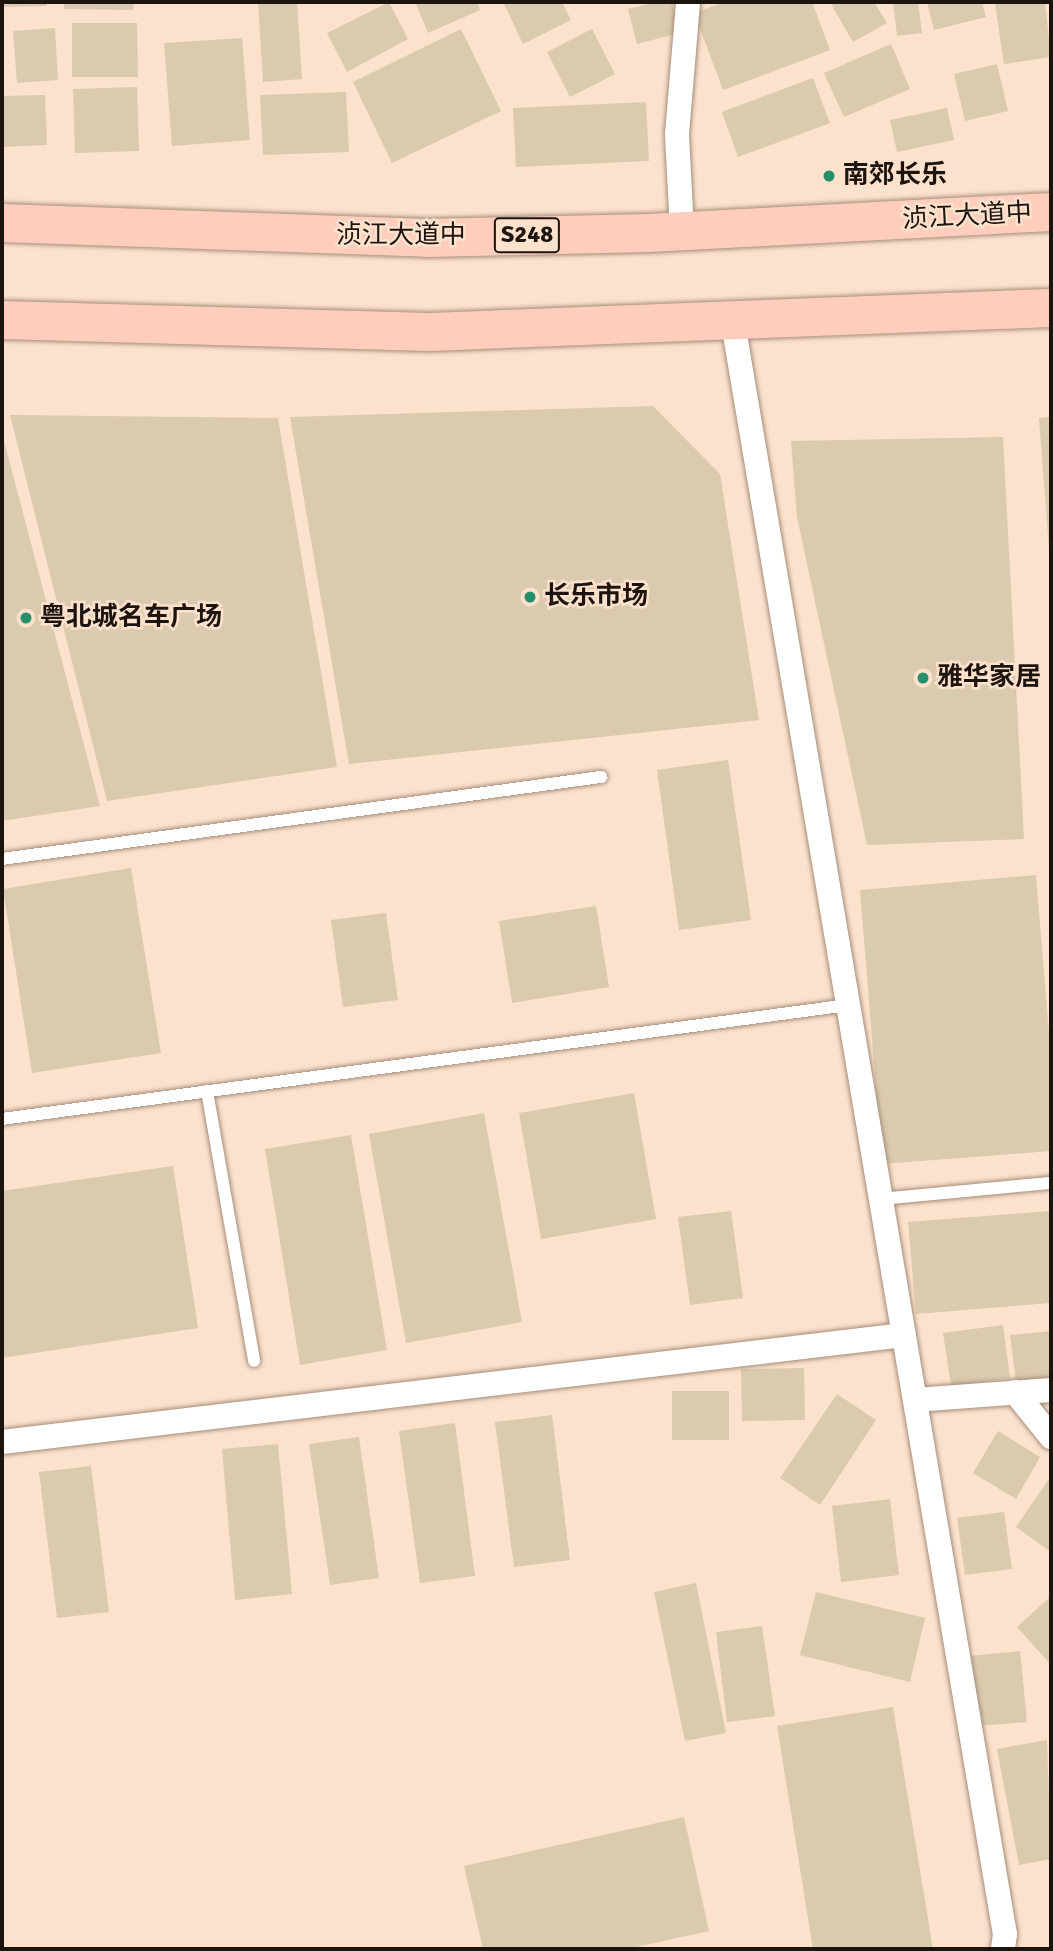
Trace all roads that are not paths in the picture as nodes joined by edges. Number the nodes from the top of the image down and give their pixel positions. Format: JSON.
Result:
{"nodes":[{"id":1,"x":688,"y":2,"type":"edge"},
{"id":2,"x":1051,"y":212,"type":"edge"},
{"id":3,"x":2,"y":223,"type":"edge"},
{"id":4,"x":682,"y":231,"type":"junction"},
{"id":5,"x":1051,"y":308,"type":"edge"},
{"id":6,"x":2,"y":320,"type":"edge"},
{"id":7,"x":733,"y":323,"type":"junction"},
{"id":8,"x":601,"y":777,"type":"dead end"},
{"id":9,"x":2,"y":859,"type":"edge"},
{"id":10,"x":848,"y":1005,"type":"junction"},
{"id":11,"x":207,"y":1091,"type":"junction"},
{"id":12,"x":2,"y":1119,"type":"edge"},
{"id":13,"x":1051,"y":1183,"type":"edge"},
{"id":14,"x":881,"y":1199,"type":"junction"},
{"id":15,"x":904,"y":1335,"type":"junction"},
{"id":16,"x":254,"y":1361,"type":"dead end"},
{"id":17,"x":1051,"y":1390,"type":"edge"},
{"id":18,"x":1015,"y":1392,"type":"junction"},
{"id":19,"x":915,"y":1400,"type":"junction"},
{"id":20,"x":1051,"y":1437,"type":"edge"},
{"id":21,"x":2,"y":1442,"type":"edge"},
{"id":22,"x":1003,"y":1949,"type":"edge"}],
"edges":[{"from":1,"to":4,"type":"street"},
{"from":2,"to":4,"type":"main road","name":"浈江大道中","number":"S248"},
{"from":3,"to":4,"type":"main road","name":"浈江大道中","number":"S248"},
{"from":5,"to":7,"type":"main road"},
{"from":6,"to":7,"type":"main road"},
{"from":7,"to":10,"type":"street"},
{"from":8,"to":9,"type":"lane"},
{"from":10,"to":11,"type":"lane"},
{"from":10,"to":14,"type":"street"},
{"from":11,"to":12,"type":"lane"},
{"from":11,"to":16,"type":"lane"},
{"from":13,"to":14,"type":"lane"},
{"from":14,"to":15,"type":"street"},
{"from":15,"to":19,"type":"street"},
{"from":15,"to":21,"type":"street"},
{"from":17,"to":18,"type":"street"},
{"from":18,"to":19,"type":"street"},
{"from":18,"to":20,"type":"street"},
{"from":19,"to":22,"type":"street"}]}
